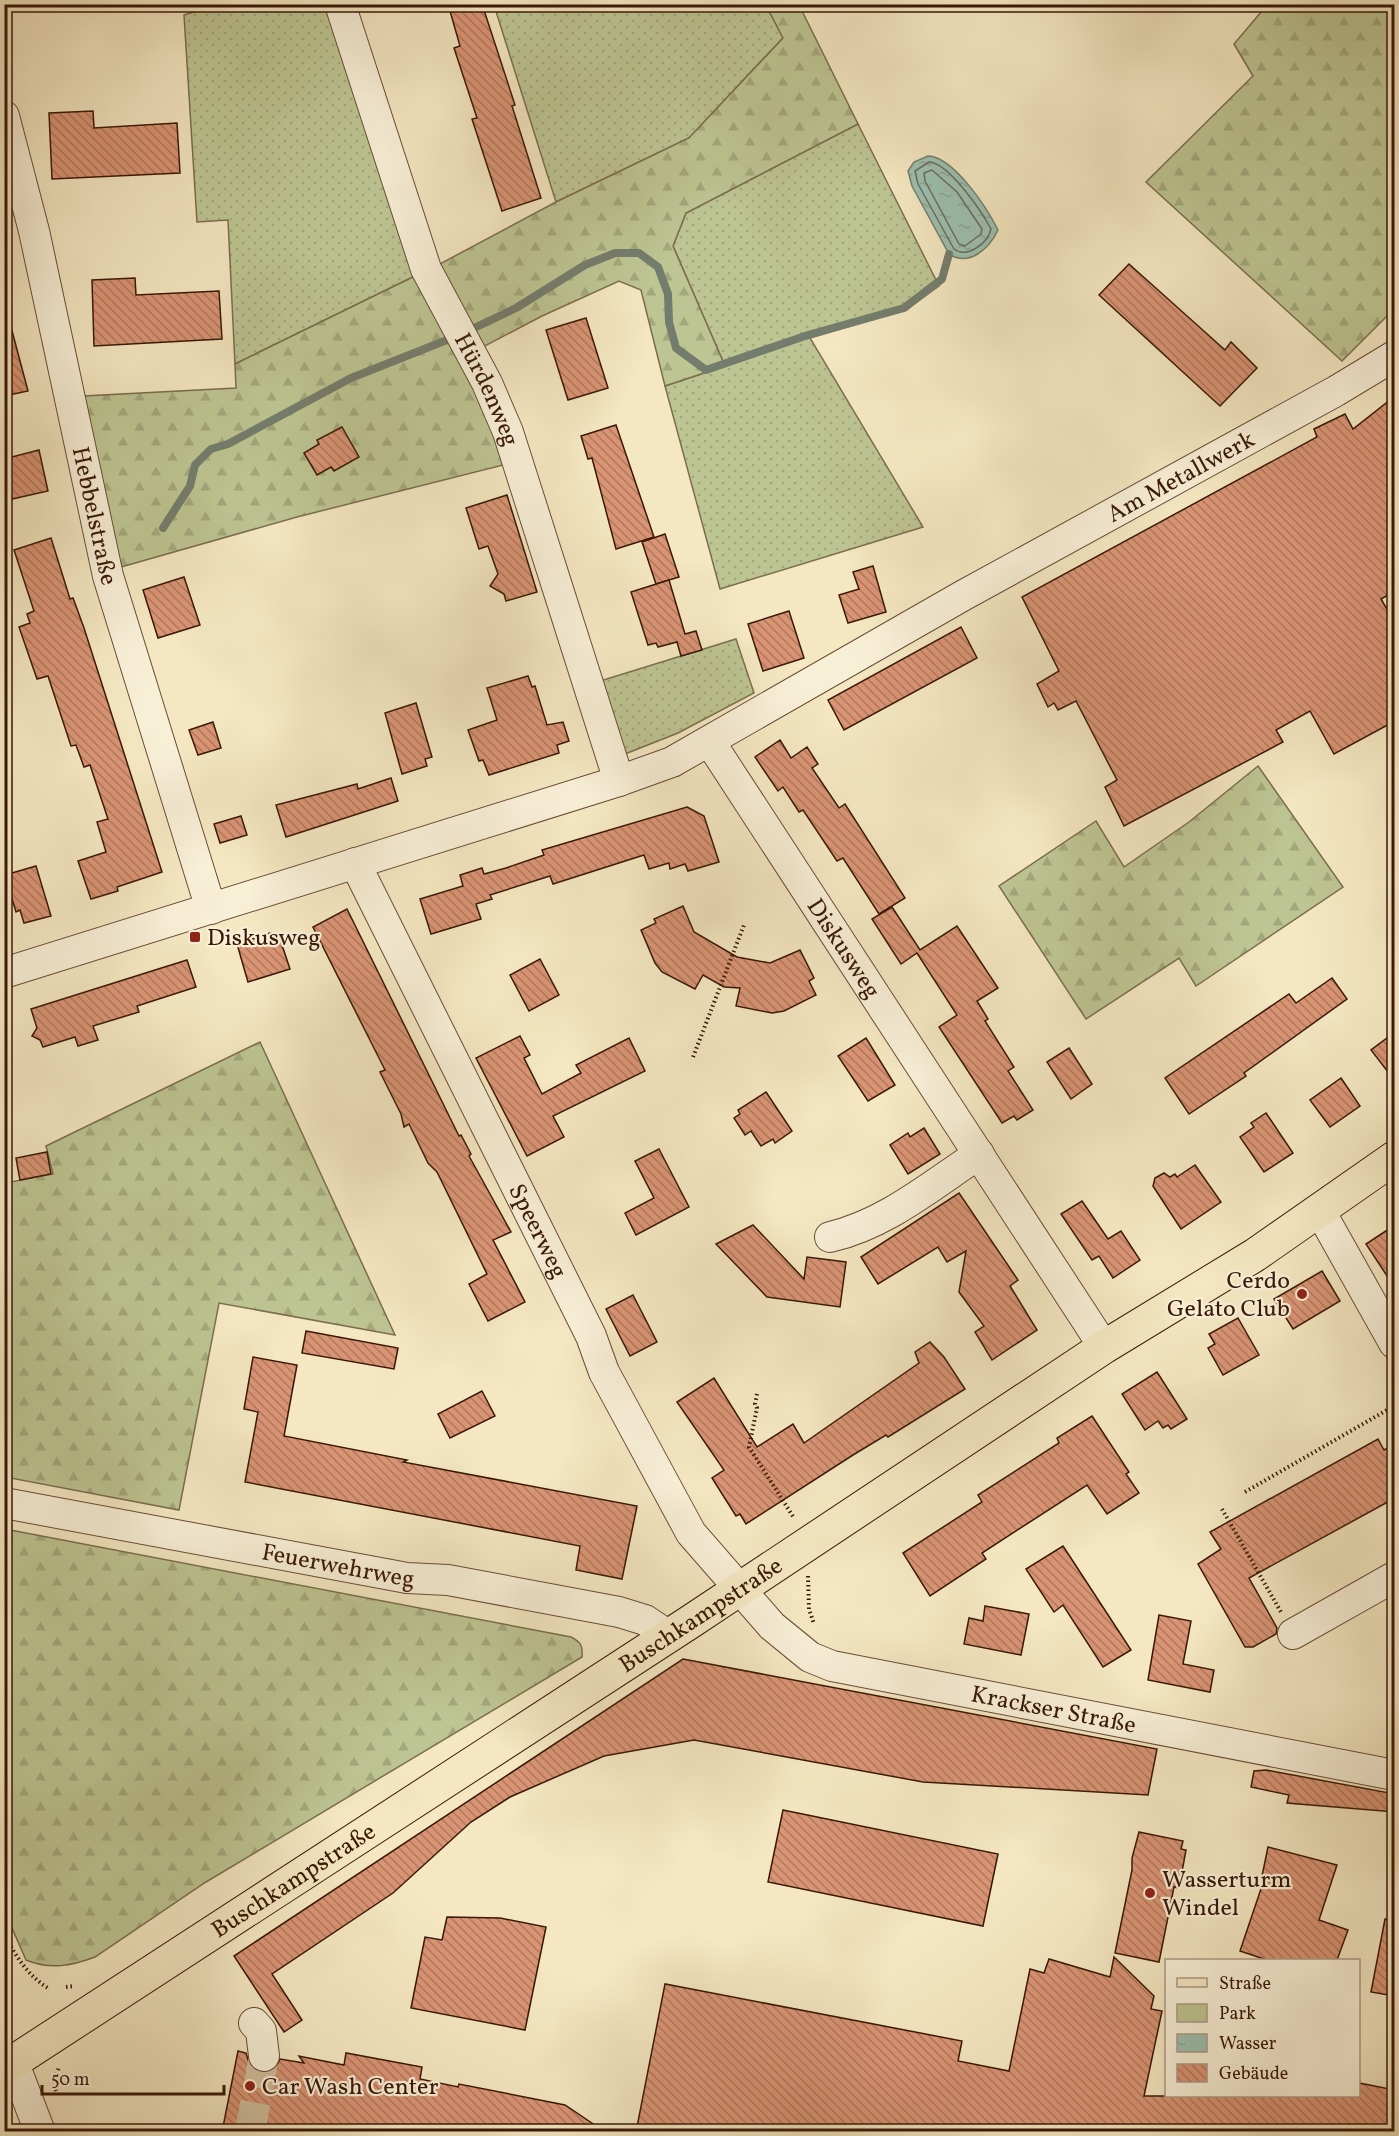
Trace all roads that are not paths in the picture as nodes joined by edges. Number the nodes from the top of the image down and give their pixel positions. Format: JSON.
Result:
{"nodes":[{"id":1,"x":340,"y":4,"type":"edge"},
{"id":2,"x":4,"y":116,"type":"edge"},
{"id":3,"x":1395,"y":356,"type":"edge"},
{"id":4,"x":710,"y":742,"type":"junction"},
{"id":5,"x":619,"y":781,"type":"junction"},
{"id":6,"x":355,"y":862,"type":"junction"},
{"id":7,"x":211,"y":909,"type":"junction"},
{"id":8,"x":4,"y":973,"type":"edge"},
{"id":9,"x":979,"y":1155,"type":"junction"},
{"id":10,"x":1395,"y":1158,"type":"edge"},
{"id":11,"x":1320,"y":1211,"type":"junction"},
{"id":12,"x":830,"y":1237,"type":"dead end"},
{"id":13,"x":1395,"y":1343,"type":"edge"},
{"id":14,"x":1104,"y":1347,"type":"junction"},
{"id":15,"x":4,"y":1503,"type":"edge"},
{"id":16,"x":1395,"y":1577,"type":"edge"},
{"id":17,"x":739,"y":1589,"type":"junction"},
{"id":18,"x":1293,"y":1634,"type":"road end"},
{"id":19,"x":669,"y":1636,"type":"junction"},
{"id":20,"x":1395,"y":1775,"type":"edge"},
{"id":21,"x":254,"y":2023,"type":"dead end"},
{"id":22,"x":7,"y":2055,"type":"edge"},
{"id":23,"x":264,"y":2056,"type":"tunnel mouth"},
{"id":24,"x":40,"y":2132,"type":"edge"}],
"edges":[{"from":1,"to":5,"type":"street","name":"Hürdenweg"},
{"from":2,"to":7,"type":"street","name":"Hebbelstraße"},
{"from":3,"to":4,"type":"street","name":"Am Metallwerk"},
{"from":4,"to":5,"type":"street"},
{"from":4,"to":9,"type":"street","name":"Diskusweg"},
{"from":5,"to":6,"type":"street"},
{"from":6,"to":7,"type":"street"},
{"from":6,"to":17,"type":"street","name":"Speerweg"},
{"from":7,"to":8,"type":"street"},
{"from":9,"to":12,"type":"street"},
{"from":9,"to":14,"type":"street","name":"Diskusweg"},
{"from":10,"to":11,"type":"main road","name":"Buschkampstraße"},
{"from":11,"to":13,"type":"street"},
{"from":11,"to":14,"type":"main road","name":"Buschkampstraße"},
{"from":14,"to":17,"type":"main road","name":"Buschkampstraße"},
{"from":15,"to":19,"type":"street","name":"Feuerwehrweg"},
{"from":16,"to":18,"type":"street"},
{"from":17,"to":19,"type":"main road","name":"Buschkampstraße"},
{"from":17,"to":20,"type":"street","name":"Krackser Straße"},
{"from":19,"to":22,"type":"main road","name":"Buschkampstraße"},
{"from":21,"to":23,"type":"street"},
{"from":22,"to":24,"type":"street"}]}
